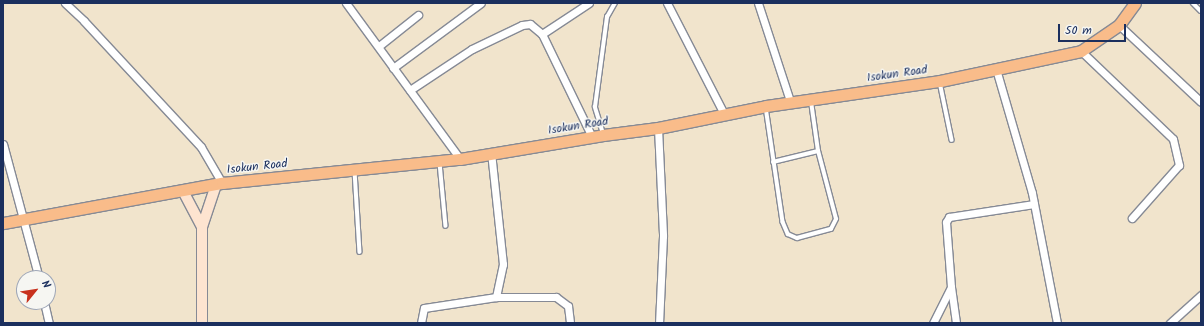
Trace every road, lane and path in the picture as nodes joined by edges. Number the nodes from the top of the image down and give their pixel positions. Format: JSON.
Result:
{"nodes":[{"id":1,"x":65,"y":3,"type":"edge"},
{"id":2,"x":346,"y":3,"type":"edge"},
{"id":3,"x":481,"y":3,"type":"edge"},
{"id":4,"x":589,"y":3,"type":"edge"},
{"id":5,"x":615,"y":3,"type":"edge"},
{"id":6,"x":667,"y":3,"type":"edge"},
{"id":7,"x":758,"y":3,"type":"edge"},
{"id":8,"x":1135,"y":3,"type":"edge"},
{"id":9,"x":1192,"y":3,"type":"edge"},
{"id":10,"x":1201,"y":11,"type":"edge"},
{"id":11,"x":418,"y":15,"type":"dead end"},
{"id":12,"x":1119,"y":25,"type":"junction"},
{"id":13,"x":542,"y":34,"type":"junction"},
{"id":14,"x":379,"y":46,"type":"junction"},
{"id":15,"x":1081,"y":50,"type":"junction"},
{"id":16,"x":393,"y":68,"type":"junction"},
{"id":17,"x":996,"y":69,"type":"junction"},
{"id":18,"x":940,"y":81,"type":"junction"},
{"id":19,"x":410,"y":90,"type":"junction"},
{"id":20,"x":810,"y":99,"type":"junction"},
{"id":21,"x":1201,"y":102,"type":"edge"},
{"id":22,"x":791,"y":104,"type":"junction"},
{"id":23,"x":766,"y":106,"type":"junction"},
{"id":24,"x":724,"y":114,"type":"junction"},
{"id":25,"x":658,"y":128,"type":"junction"},
{"id":26,"x":598,"y":136,"type":"junction"},
{"id":27,"x":952,"y":140,"type":"dead end"},
{"id":28,"x":3,"y":144,"type":"edge"},
{"id":29,"x":818,"y":151,"type":"junction"},
{"id":30,"x":491,"y":152,"type":"junction"},
{"id":31,"x":439,"y":159,"type":"junction"},
{"id":32,"x":460,"y":159,"type":"junction"},
{"id":33,"x":773,"y":162,"type":"junction"},
{"id":34,"x":355,"y":170,"type":"junction"},
{"id":35,"x":219,"y":184,"type":"junction"},
{"id":36,"x":183,"y":191,"type":"junction"},
{"id":37,"x":1034,"y":204,"type":"junction"},
{"id":38,"x":23,"y":218,"type":"junction"},
{"id":39,"x":1132,"y":218,"type":"dead end"},
{"id":40,"x":3,"y":223,"type":"edge"},
{"id":41,"x":446,"y":226,"type":"dead end"},
{"id":42,"x":202,"y":227,"type":"junction"},
{"id":43,"x":360,"y":252,"type":"dead end"},
{"id":44,"x":36,"y":270,"type":"edge"},
{"id":45,"x":951,"y":287,"type":"junction"},
{"id":46,"x":1201,"y":295,"type":"edge"},
{"id":47,"x":496,"y":297,"type":"junction"},
{"id":48,"x":46,"y":310,"type":"edge"},
{"id":49,"x":49,"y":323,"type":"edge"},
{"id":50,"x":202,"y":323,"type":"edge"},
{"id":51,"x":421,"y":323,"type":"edge"},
{"id":52,"x":570,"y":323,"type":"edge"},
{"id":53,"x":659,"y":323,"type":"edge"},
{"id":54,"x":933,"y":323,"type":"edge"},
{"id":55,"x":956,"y":323,"type":"edge"},
{"id":56,"x":1057,"y":323,"type":"edge"},
{"id":57,"x":1170,"y":323,"type":"edge"}],
"edges":[{"from":1,"to":35,"type":"street"},
{"from":2,"to":14,"type":"street"},
{"from":3,"to":16,"type":"street"},
{"from":4,"to":13,"type":"street"},
{"from":5,"to":26,"type":"lane"},
{"from":6,"to":24,"type":"street"},
{"from":7,"to":22,"type":"street"},
{"from":8,"to":12,"type":"main road","name":"Isokun Road"},
{"from":9,"to":10,"type":"lane"},
{"from":11,"to":14,"type":"street"},
{"from":12,"to":15,"type":"main road","name":"Isokun Road"},
{"from":12,"to":21,"type":"street"},
{"from":13,"to":19,"type":"street"},
{"from":13,"to":26,"type":"street"},
{"from":14,"to":16,"type":"street"},
{"from":15,"to":17,"type":"main road","name":"Isokun Road"},
{"from":15,"to":39,"type":"street"},
{"from":16,"to":19,"type":"street"},
{"from":17,"to":18,"type":"main road","name":"Isokun Road"},
{"from":17,"to":37,"type":"street"},
{"from":18,"to":20,"type":"main road","name":"Isokun Road"},
{"from":18,"to":27,"type":"lane"},
{"from":19,"to":32,"type":"street"},
{"from":20,"to":22,"type":"main road","name":"Isokun Road"},
{"from":20,"to":29,"type":"lane"},
{"from":22,"to":23,"type":"main road","name":"Isokun Road"},
{"from":23,"to":24,"type":"main road","name":"Isokun Road"},
{"from":23,"to":33,"type":"lane"},
{"from":24,"to":25,"type":"main road","name":"Isokun Road"},
{"from":25,"to":26,"type":"main road","name":"Isokun Road"},
{"from":25,"to":53,"type":"street"},
{"from":26,"to":30,"type":"main road","name":"Isokun Road"},
{"from":28,"to":38,"type":"street"},
{"from":29,"to":33,"type":"lane"},
{"from":29,"to":33,"type":"lane"},
{"from":30,"to":32,"type":"main road","name":"Isokun Road"},
{"from":30,"to":47,"type":"street"},
{"from":31,"to":32,"type":"main road","name":"Isokun Road"},
{"from":31,"to":34,"type":"main road","name":"Isokun Road"},
{"from":31,"to":41,"type":"lane"},
{"from":34,"to":35,"type":"main road","name":"Isokun Road"},
{"from":34,"to":43,"type":"lane"},
{"from":35,"to":36,"type":"main road","name":"Isokun Road"},
{"from":35,"to":42,"type":"street"},
{"from":36,"to":38,"type":"main road","name":"Isokun Road"},
{"from":36,"to":42,"type":"street"},
{"from":37,"to":45,"type":"street"},
{"from":37,"to":56,"type":"street"},
{"from":38,"to":40,"type":"main road","name":"Isokun Road"},
{"from":38,"to":44,"type":"street"},
{"from":42,"to":50,"type":"street"},
{"from":45,"to":54,"type":"street"},
{"from":45,"to":55,"type":"street"},
{"from":46,"to":57,"type":"street"},
{"from":47,"to":51,"type":"street"},
{"from":47,"to":52,"type":"street"},
{"from":48,"to":49,"type":"street"}]}
